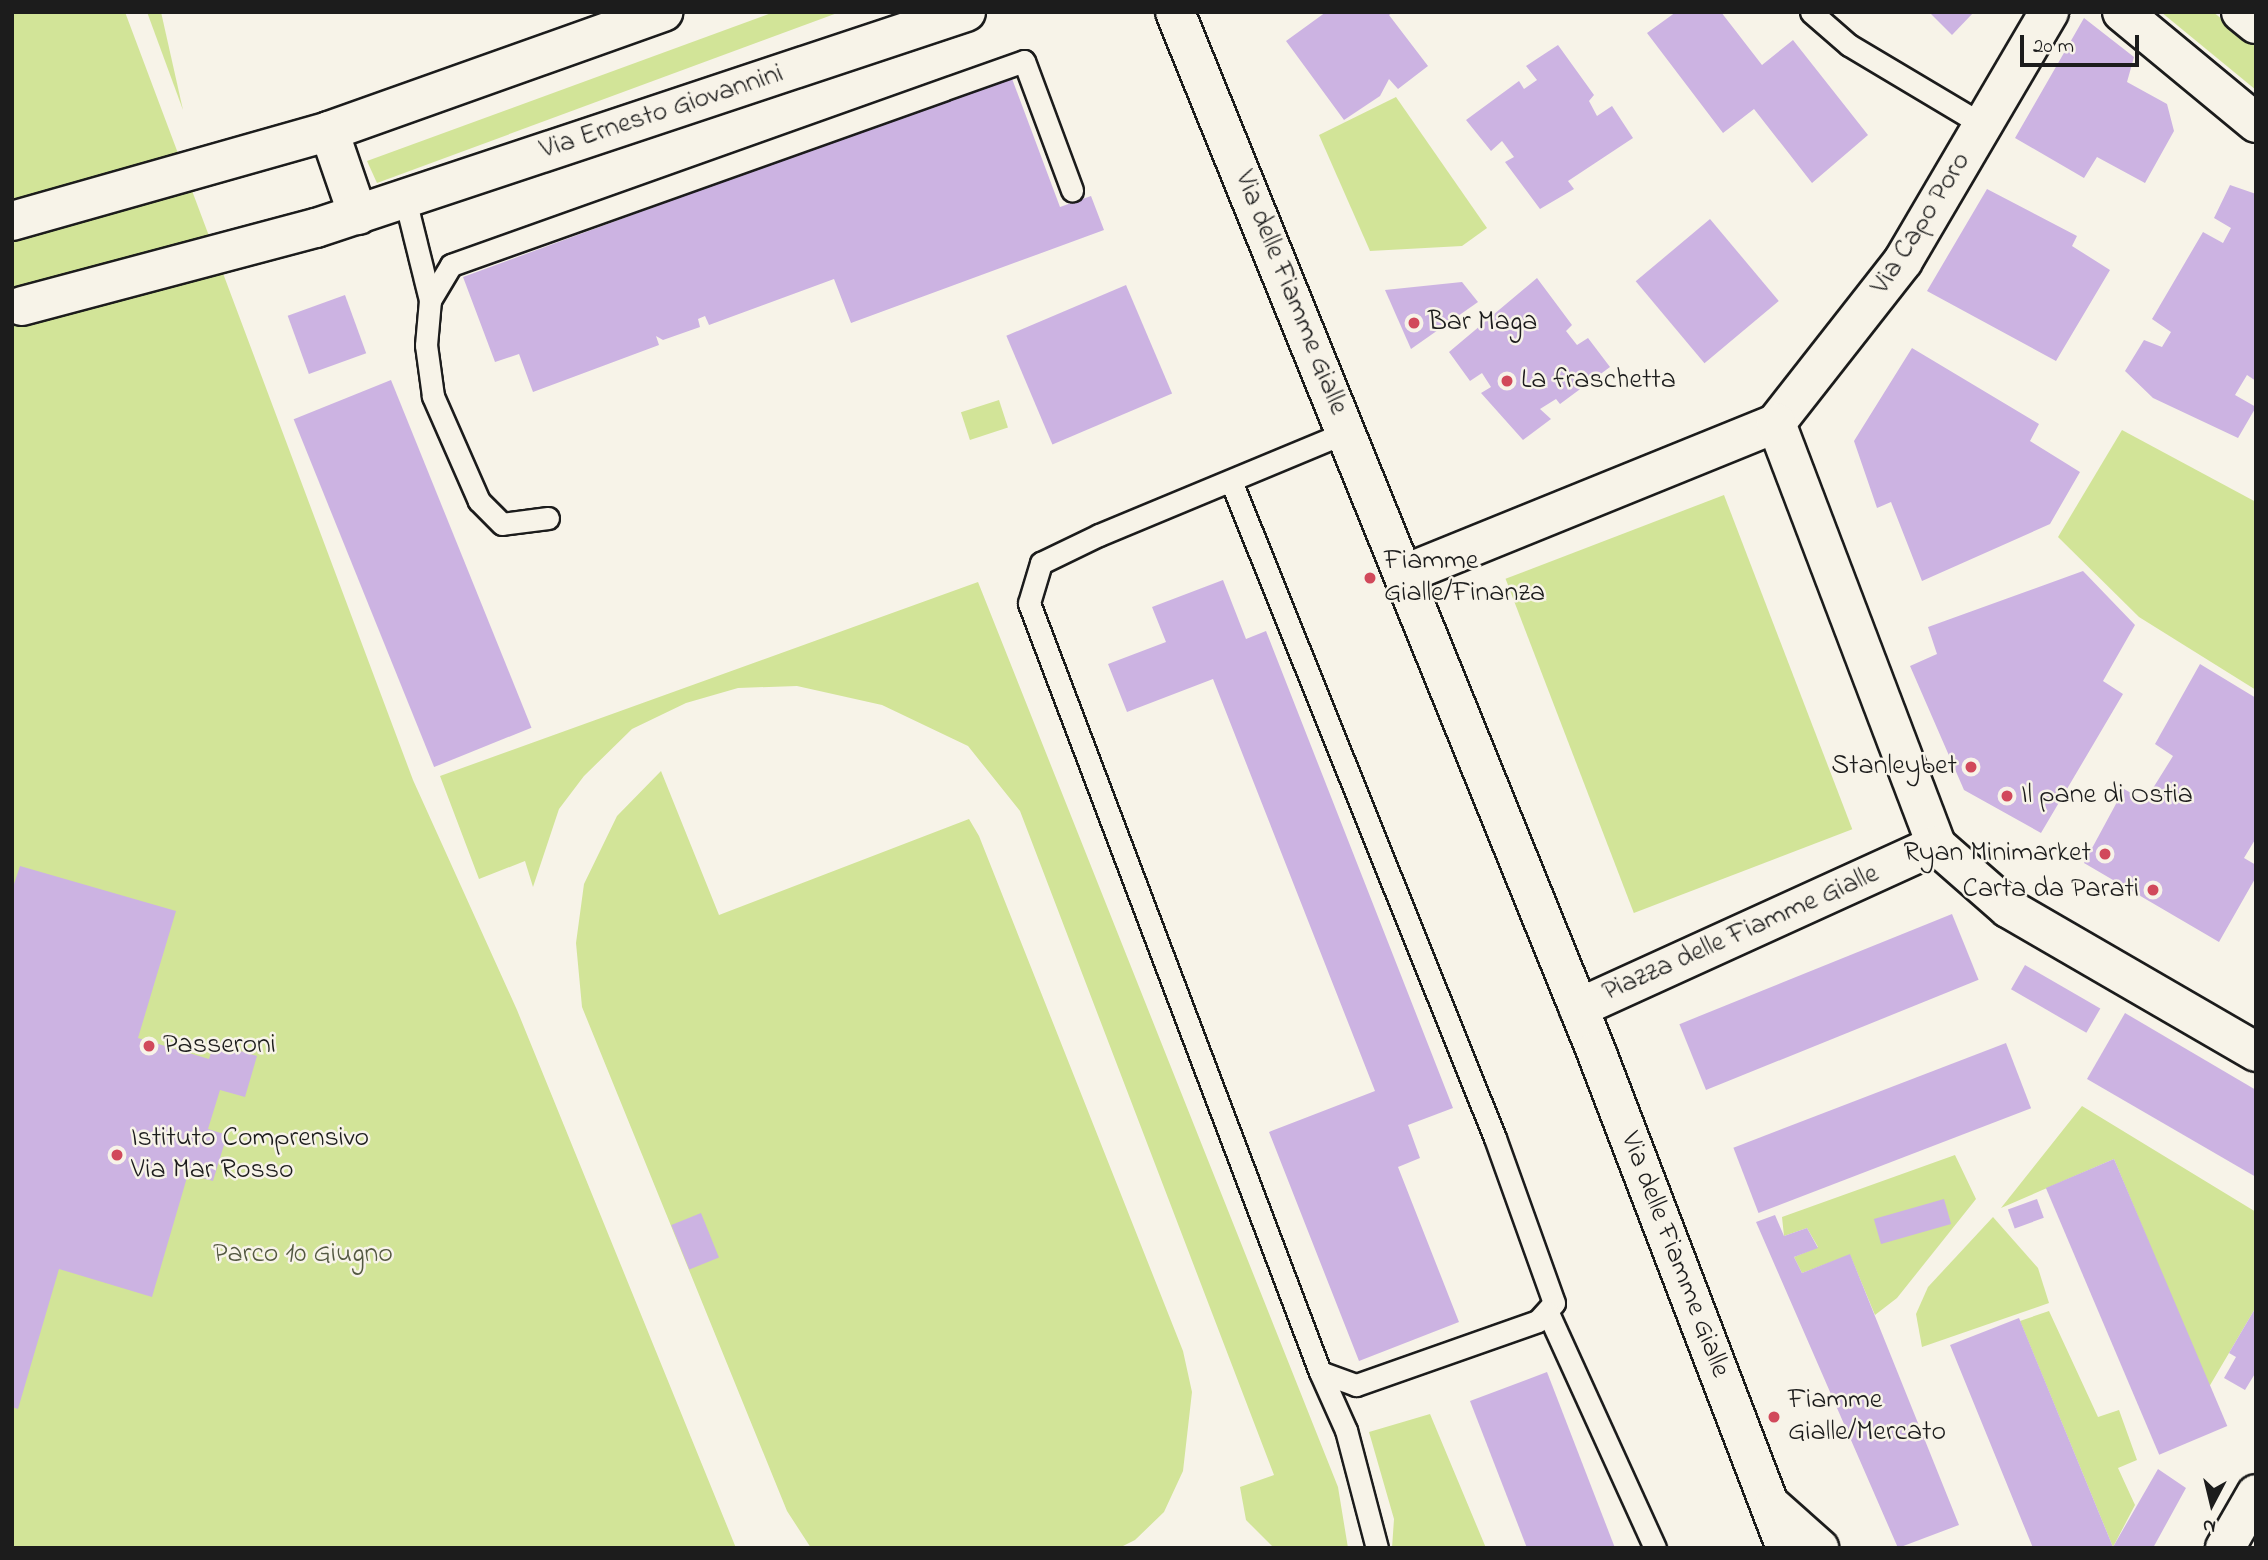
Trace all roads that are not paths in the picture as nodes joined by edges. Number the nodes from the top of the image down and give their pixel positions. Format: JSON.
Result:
{"nodes":[{"id":1,"x":663,"y":12,"type":"edge"},
{"id":2,"x":966,"y":12,"type":"edge"},
{"id":3,"x":1175,"y":12,"type":"edge"},
{"id":4,"x":2049,"y":12,"type":"edge"},
{"id":5,"x":2122,"y":12,"type":"edge"},
{"id":6,"x":2241,"y":12,"type":"edge"},
{"id":7,"x":1806,"y":13,"type":"edge"},
{"id":8,"x":2256,"y":24,"type":"edge"},
{"id":9,"x":2256,"y":123,"type":"edge"},
{"id":10,"x":1983,"y":125,"type":"junction"},
{"id":11,"x":329,"y":131,"type":"junction"},
{"id":12,"x":1072,"y":190,"type":"dead end"},
{"id":13,"x":405,"y":199,"type":"junction"},
{"id":14,"x":358,"y":215,"type":"junction"},
{"id":15,"x":12,"y":221,"type":"edge"},
{"id":16,"x":430,"y":300,"type":"junction"},
{"id":17,"x":22,"y":306,"type":"dead end"},
{"id":18,"x":1776,"y":423,"type":"junction"},
{"id":19,"x":1347,"y":432,"type":"junction"},
{"id":20,"x":1231,"y":481,"type":"junction"},
{"id":21,"x":548,"y":518,"type":"dead end"},
{"id":22,"x":1405,"y":573,"type":"junction"},
{"id":23,"x":1936,"y":845,"type":"junction"},
{"id":24,"x":1578,"y":1008,"type":"junction"},
{"id":25,"x":2256,"y":1052,"type":"edge"},
{"id":26,"x":1548,"y":1313,"type":"junction"},
{"id":27,"x":1320,"y":1372,"type":"junction"},
{"id":28,"x":2256,"y":1494,"type":"edge"},
{"id":29,"x":1769,"y":1503,"type":"junction"},
{"id":30,"x":1377,"y":1548,"type":"edge"},
{"id":31,"x":1655,"y":1548,"type":"edge"},
{"id":32,"x":1786,"y":1548,"type":"edge"},
{"id":33,"x":1819,"y":1548,"type":"edge"},
{"id":34,"x":2225,"y":1548,"type":"edge"}],
"edges":[{"from":1,"to":11,"type":"street"},
{"from":2,"to":13,"type":"street","name":"Via Ernesto Giovannini"},
{"from":3,"to":19,"type":"street","name":"Via delle Fiamme Gialle"},
{"from":4,"to":10,"type":"street","name":"Via Capo Poro"},
{"from":5,"to":9,"type":"street"},
{"from":6,"to":8,"type":"street"},
{"from":7,"to":10,"type":"lane"},
{"from":10,"to":18,"type":"street","name":"Via Capo Poro"},
{"from":11,"to":14,"type":"street"},
{"from":11,"to":15,"type":"street"},
{"from":12,"to":16,"type":"lane"},
{"from":13,"to":14,"type":"street","name":"Via Ernesto Giovannini"},
{"from":13,"to":16,"type":"lane"},
{"from":14,"to":17,"type":"street","name":"Via Ernesto Giovannini"},
{"from":16,"to":21,"type":"lane"},
{"from":18,"to":22,"type":"street"},
{"from":18,"to":23,"type":"street"},
{"from":19,"to":20,"type":"lane"},
{"from":19,"to":22,"type":"street","name":"Via delle Fiamme Gialle"},
{"from":20,"to":26,"type":"lane"},
{"from":20,"to":27,"type":"lane"},
{"from":22,"to":24,"type":"street","name":"Piazza delle Fiamme Gialle"},
{"from":23,"to":24,"type":"street","name":"Piazza delle Fiamme Gialle"},
{"from":23,"to":25,"type":"street"},
{"from":24,"to":29,"type":"street","name":"Via delle Fiamme Gialle"},
{"from":26,"to":27,"type":"lane"},
{"from":26,"to":31,"type":"lane"},
{"from":27,"to":30,"type":"lane"},
{"from":28,"to":34,"type":"street"},
{"from":29,"to":32,"type":"street","name":"Via delle Fiamme Gialle"},
{"from":29,"to":33,"type":"street"}]}
